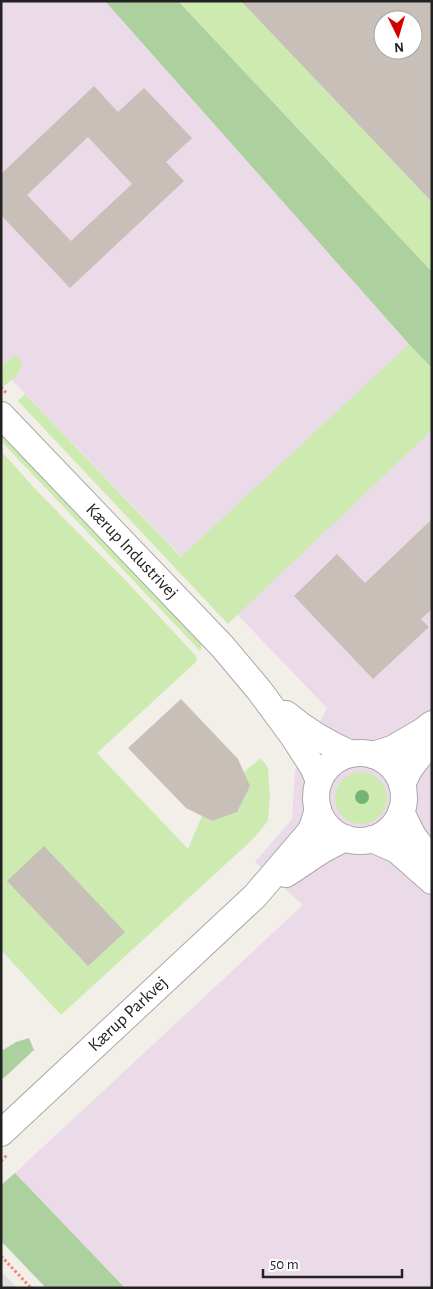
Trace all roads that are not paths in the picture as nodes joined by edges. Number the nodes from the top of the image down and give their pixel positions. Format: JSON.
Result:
{"nodes":[{"id":1,"x":1,"y":415,"type":"edge"},
{"id":2,"x":260,"y":690,"type":"junction"},
{"id":3,"x":432,"y":724,"type":"edge"},
{"id":4,"x":432,"y":740,"type":"edge"},
{"id":5,"x":362,"y":754,"type":"junction"},
{"id":6,"x":319,"y":781,"type":"junction"},
{"id":7,"x":402,"y":784,"type":"junction"},
{"id":8,"x":318,"y":809,"type":"junction"},
{"id":9,"x":401,"y":812,"type":"junction"},
{"id":10,"x":345,"y":838,"type":"junction"},
{"id":11,"x":372,"y":839,"type":"junction"},
{"id":12,"x":432,"y":861,"type":"edge"},
{"id":13,"x":432,"y":881,"type":"edge"},
{"id":14,"x":255,"y":896,"type":"junction"},
{"id":15,"x":1,"y":1133,"type":"edge"}],
"edges":[{"from":1,"to":2,"type":"street","name":"Kærup Industrivej"},
{"from":2,"to":5,"type":"street","name":"Kærup Industrivej"},
{"from":2,"to":6,"type":"street","name":"Kærup Industrivej"},
{"from":3,"to":5,"type":"street"},
{"from":4,"to":7,"type":"street"},
{"from":5,"to":6,"type":"street"},
{"from":5,"to":7,"type":"street"},
{"from":6,"to":8,"type":"street"},
{"from":7,"to":9,"type":"street"},
{"from":8,"to":10,"type":"street"},
{"from":8,"to":14,"type":"street","name":"Kærup Parkvej"},
{"from":9,"to":11,"type":"street"},
{"from":9,"to":12,"type":"street"},
{"from":10,"to":11,"type":"street"},
{"from":10,"to":14,"type":"street","name":"Kærup Parkvej"},
{"from":11,"to":13,"type":"street"},
{"from":14,"to":15,"type":"street","name":"Kærup Parkvej"}]}
